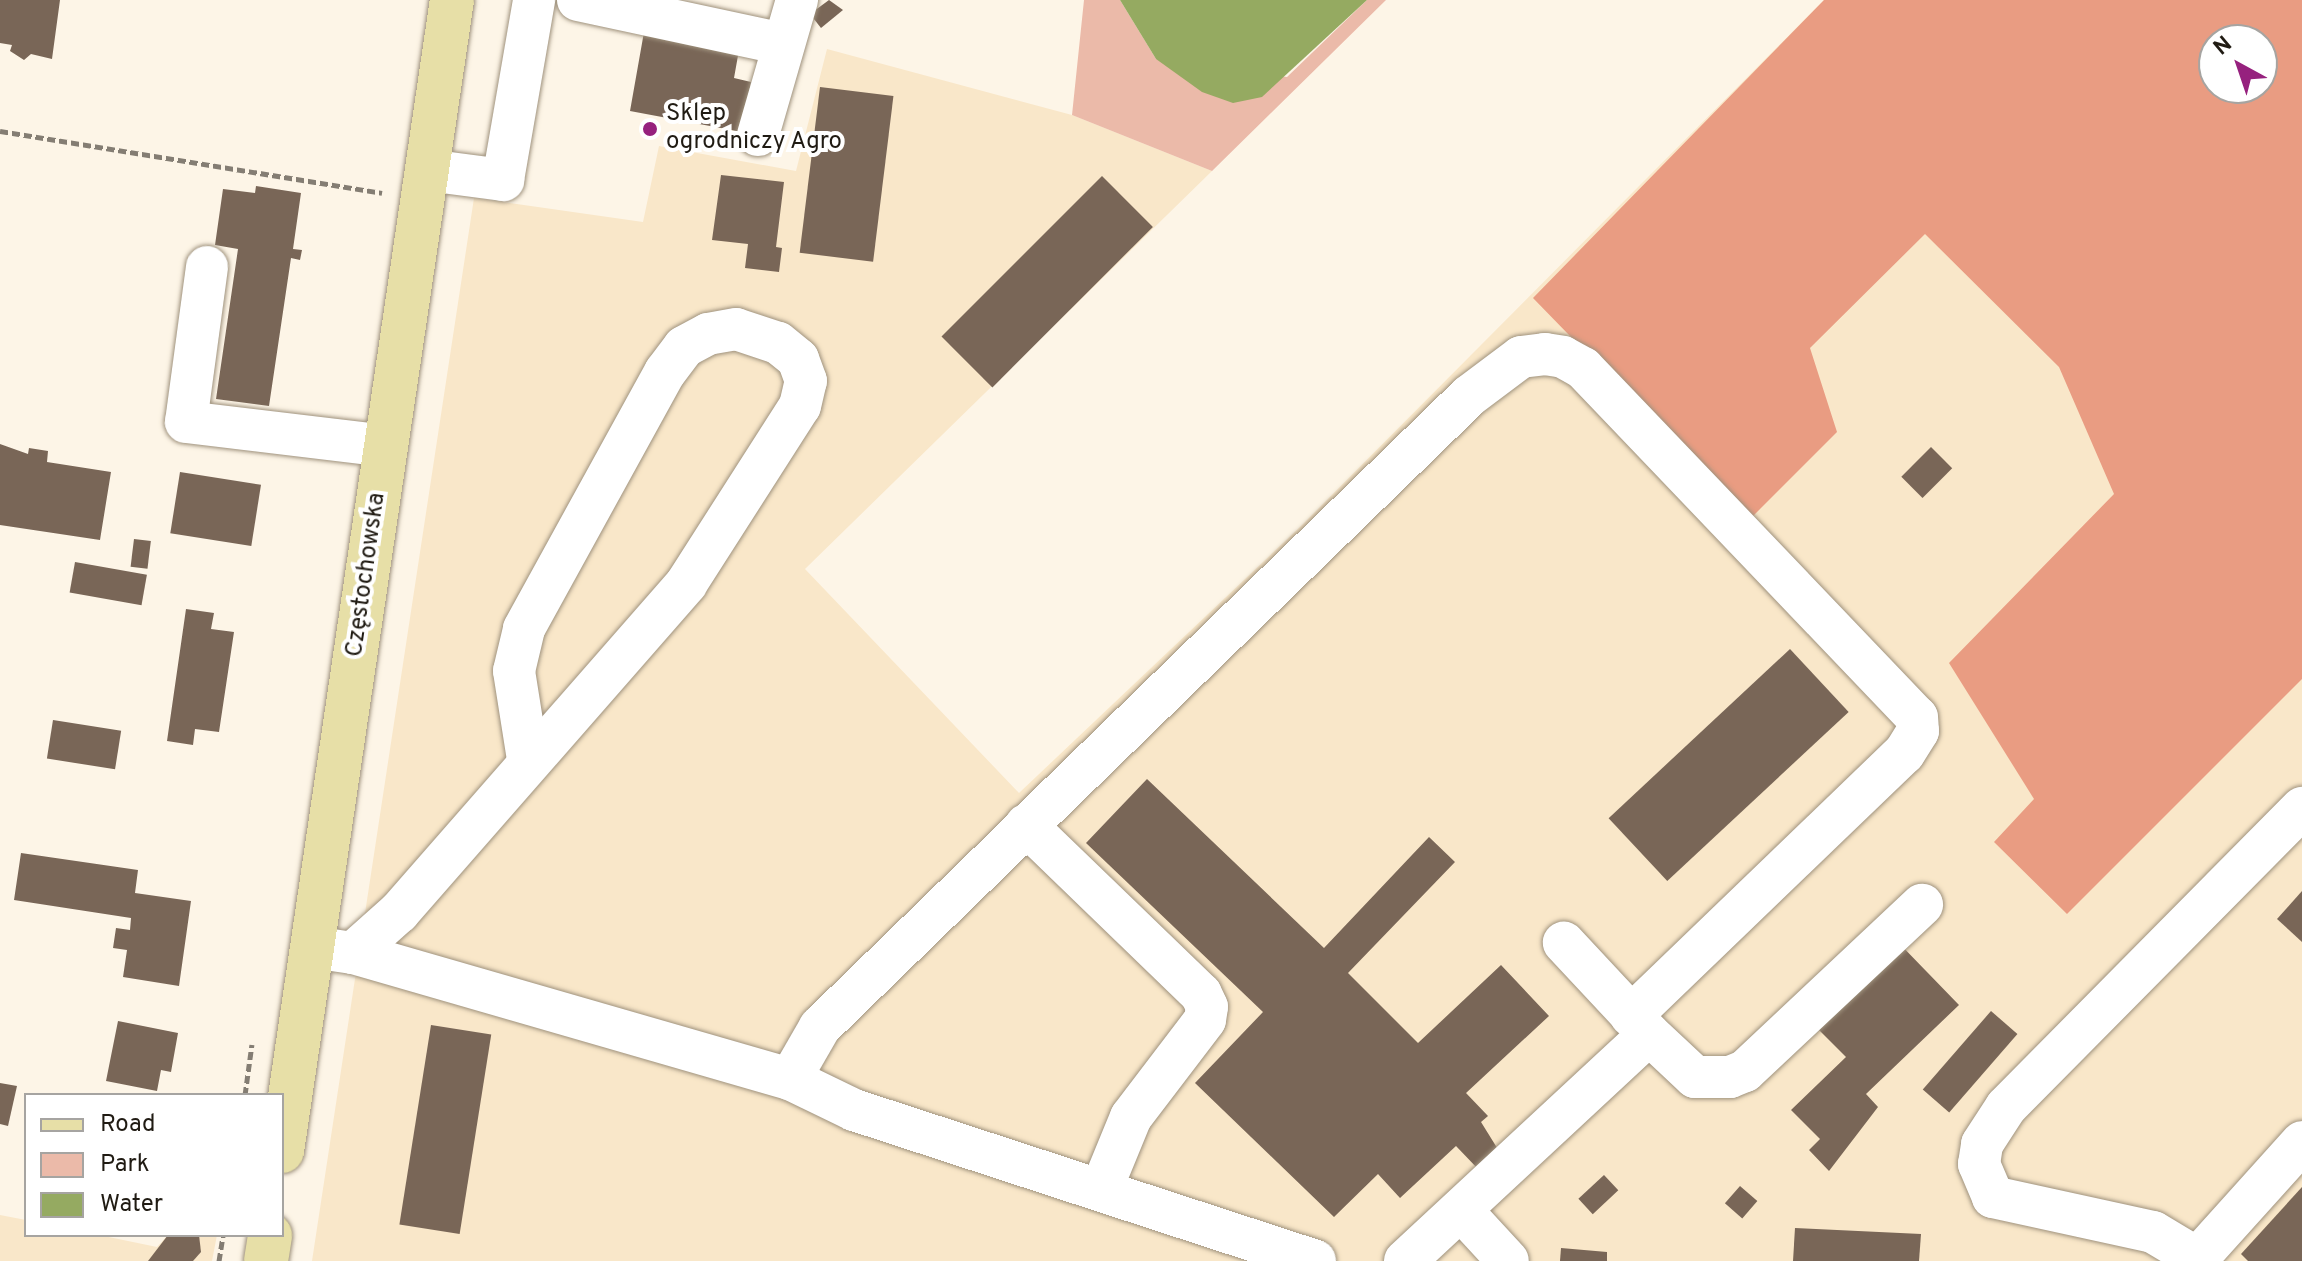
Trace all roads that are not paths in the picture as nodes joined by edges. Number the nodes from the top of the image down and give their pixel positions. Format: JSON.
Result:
{"nodes":[{"id":1,"x":452,"y":0,"type":"edge"},
{"id":2,"x":534,"y":0,"type":"edge"},
{"id":3,"x":578,"y":0,"type":"edge"},
{"id":4,"x":797,"y":0,"type":"edge"},
{"id":5,"x":783,"y":44,"type":"junction"},
{"id":6,"x":758,"y":135,"type":"dead end"},
{"id":7,"x":427,"y":170,"type":"junction"},
{"id":8,"x":207,"y":267,"type":"dead end"},
{"id":9,"x":386,"y":446,"type":"junction"},
{"id":10,"x":528,"y":759,"type":"junction"},
{"id":11,"x":2302,"y":808,"type":"edge"},
{"id":12,"x":1026,"y":825,"type":"junction"},
{"id":13,"x":1922,"y":905,"type":"dead end"},
{"id":14,"x":1564,"y":943,"type":"dead end"},
{"id":15,"x":333,"y":950,"type":"junction"},
{"id":16,"x":1640,"y":1025,"type":"junction"},
{"id":17,"x":790,"y":1079,"type":"junction"},
{"id":18,"x":2302,"y":1142,"type":"edge"},
{"id":19,"x":284,"y":1143,"type":"edge"},
{"id":20,"x":1101,"y":1190,"type":"junction"},
{"id":21,"x":1461,"y":1210,"type":"junction"},
{"id":22,"x":270,"y":1237,"type":"edge"},
{"id":23,"x":2195,"y":1259,"type":"edge"},
{"id":24,"x":266,"y":1261,"type":"edge"},
{"id":25,"x":1315,"y":1261,"type":"edge"},
{"id":26,"x":1405,"y":1261,"type":"edge"},
{"id":27,"x":1508,"y":1261,"type":"edge"}],
"edges":[{"from":1,"to":7,"type":"main road","name":"Częstochowska"},
{"from":2,"to":7,"type":"lane"},
{"from":3,"to":5,"type":"lane"},
{"from":4,"to":5,"type":"lane"},
{"from":5,"to":6,"type":"lane"},
{"from":7,"to":9,"type":"main road","name":"Częstochowska"},
{"from":8,"to":9,"type":"lane"},
{"from":9,"to":15,"type":"main road","name":"Częstochowska"},
{"from":10,"to":10,"type":"lane"},
{"from":10,"to":15,"type":"lane"},
{"from":11,"to":23,"type":"lane"},
{"from":12,"to":16,"type":"lane"},
{"from":12,"to":17,"type":"lane"},
{"from":12,"to":20,"type":"lane"},
{"from":13,"to":16,"type":"lane"},
{"from":14,"to":16,"type":"lane"},
{"from":15,"to":17,"type":"lane"},
{"from":15,"to":19,"type":"main road","name":"Częstochowska"},
{"from":16,"to":21,"type":"lane"},
{"from":17,"to":20,"type":"lane"},
{"from":18,"to":23,"type":"lane"},
{"from":20,"to":25,"type":"lane"},
{"from":21,"to":26,"type":"lane"},
{"from":21,"to":27,"type":"lane"},
{"from":22,"to":24,"type":"main road"}]}
